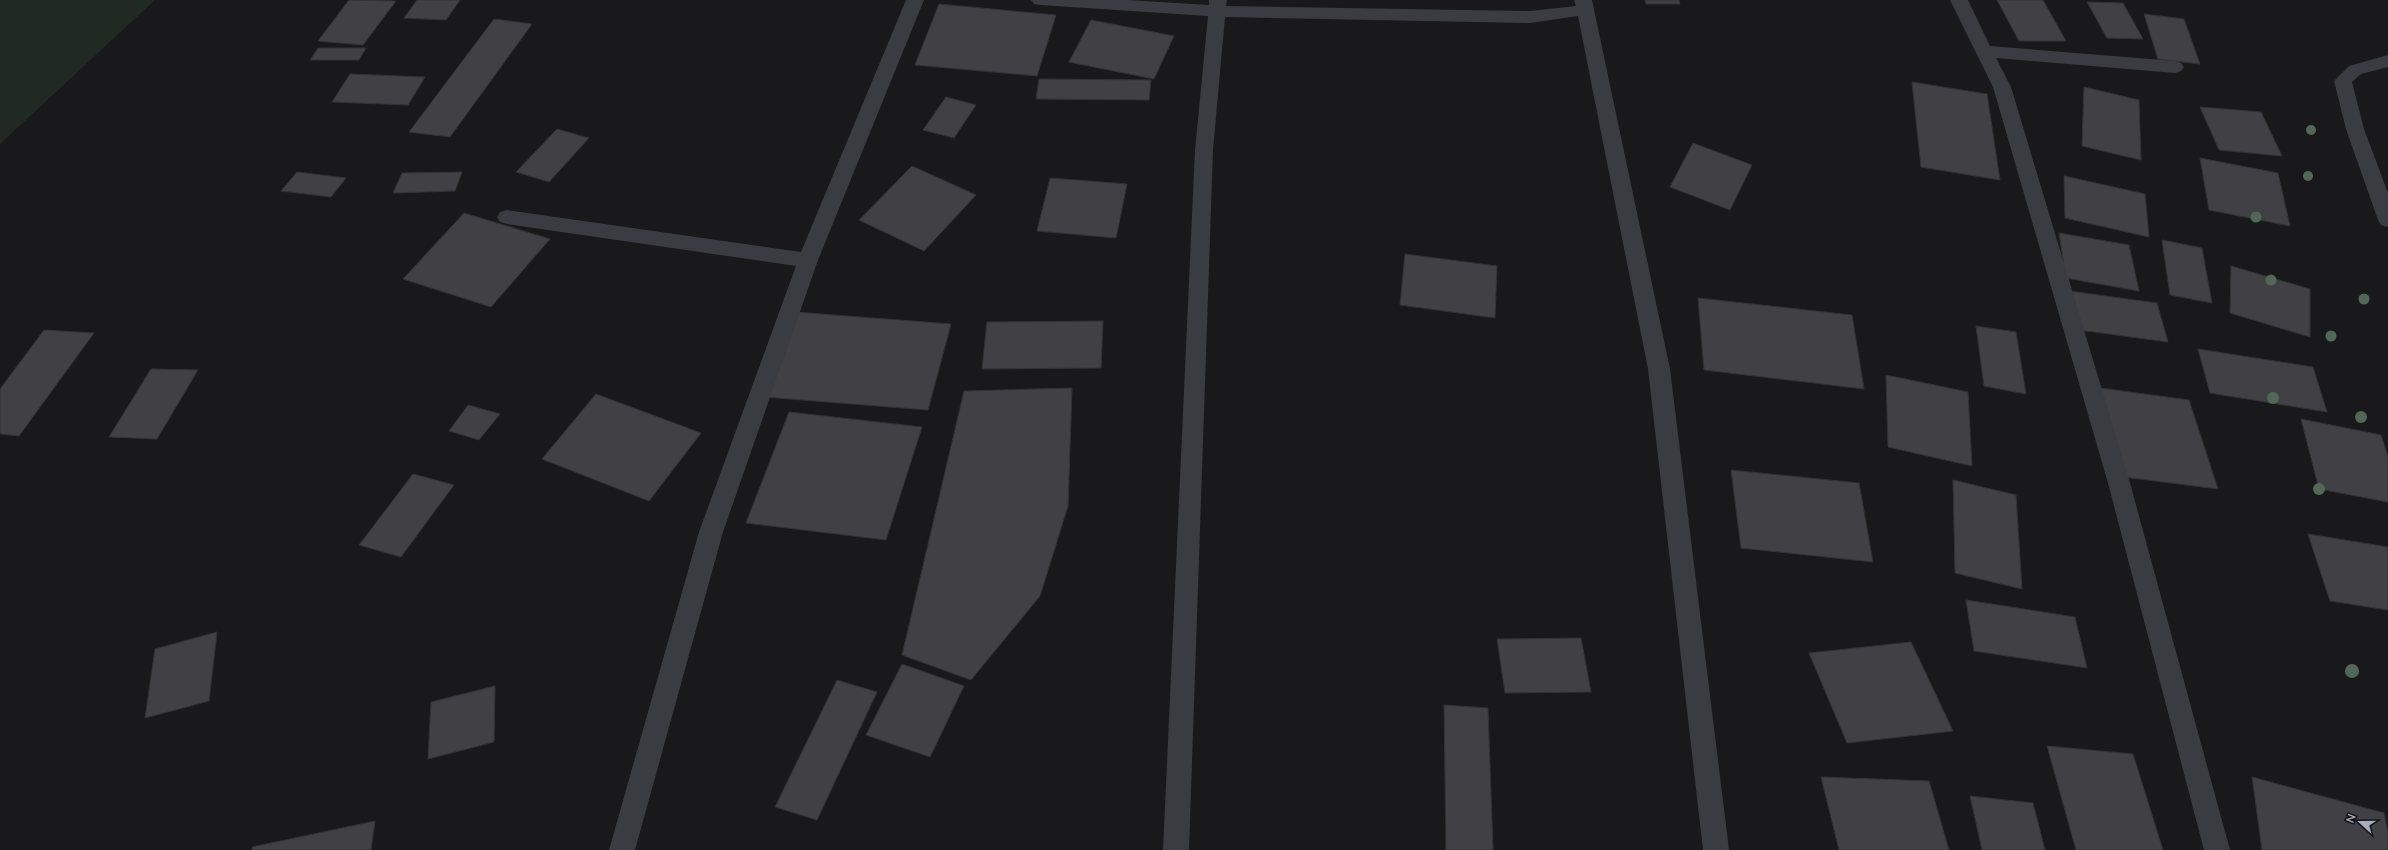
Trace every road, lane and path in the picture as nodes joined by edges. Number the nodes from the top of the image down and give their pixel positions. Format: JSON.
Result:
{"nodes":[{"id":1,"x":915,"y":0,"type":"edge"},
{"id":2,"x":1040,"y":0,"type":"edge"},
{"id":3,"x":1959,"y":0,"type":"edge"},
{"id":4,"x":1217,"y":5,"type":"edge"},
{"id":5,"x":1583,"y":5,"type":"edge"},
{"id":6,"x":1986,"y":51,"type":"junction"},
{"id":7,"x":2388,"y":61,"type":"edge"},
{"id":8,"x":2175,"y":67,"type":"dead end"},
{"id":9,"x":507,"y":217,"type":"dead end"},
{"id":10,"x":2388,"y":220,"type":"edge"},
{"id":11,"x":808,"y":260,"type":"junction"},
{"id":12,"x":622,"y":850,"type":"edge"},
{"id":13,"x":1176,"y":850,"type":"edge"},
{"id":14,"x":1716,"y":850,"type":"edge"},
{"id":15,"x":2217,"y":850,"type":"edge"}],
"edges":[{"from":1,"to":11,"type":"street"},
{"from":2,"to":4,"type":"street"},
{"from":3,"to":6,"type":"street"},
{"from":4,"to":5,"type":"street"},
{"from":4,"to":13,"type":"street"},
{"from":5,"to":14,"type":"street"},
{"from":6,"to":8,"type":"street"},
{"from":6,"to":15,"type":"street"},
{"from":7,"to":10,"type":"street"},
{"from":9,"to":11,"type":"street"},
{"from":11,"to":12,"type":"street"}]}
